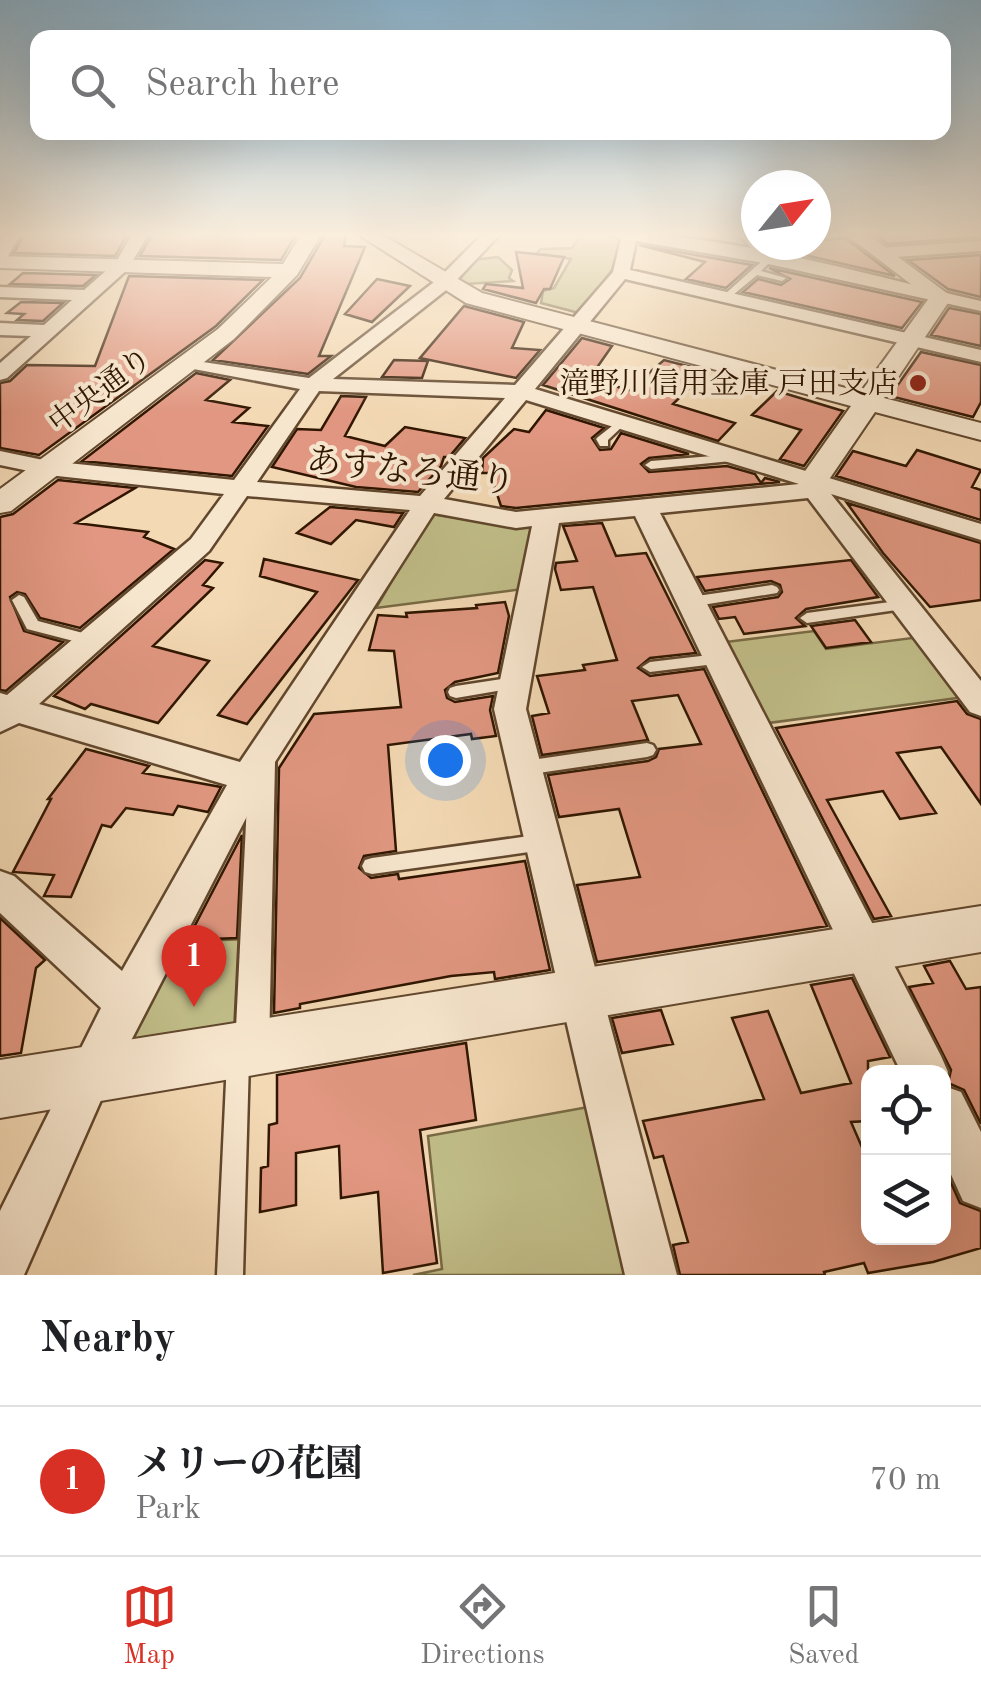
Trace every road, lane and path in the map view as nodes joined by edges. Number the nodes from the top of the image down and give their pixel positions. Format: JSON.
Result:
{"nodes":[{"id":1,"x":15,"y":292,"type":"edge"},
{"id":2,"x":91,"y":292,"type":"edge"},
{"id":3,"x":270,"y":292,"type":"edge"},
{"id":4,"x":432,"y":292,"type":"edge"},
{"id":5,"x":463,"y":292,"type":"edge"},
{"id":6,"x":605,"y":292,"type":"edge"},
{"id":7,"x":705,"y":292,"type":"edge"},
{"id":8,"x":731,"y":292,"type":"edge"},
{"id":9,"x":910,"y":292,"type":"edge"},
{"id":10,"x":933,"y":292,"type":"edge"},
{"id":11,"x":88,"y":295,"type":"junction"},
{"id":12,"x":726,"y":297,"type":"junction"},
{"id":13,"x":940,"y":298,"type":"junction"},
{"id":14,"x":981,"y":306,"type":"edge"},
{"id":15,"x":576,"y":325,"type":"junction"},
{"id":16,"x":0,"y":329,"type":"edge"},
{"id":17,"x":48,"y":330,"type":"junction"},
{"id":18,"x":913,"y":340,"type":"junction"},
{"id":19,"x":981,"y":356,"type":"edge"},
{"id":20,"x":190,"y":363,"type":"junction"},
{"id":21,"x":0,"y":374,"type":"edge"},
{"id":22,"x":314,"y":385,"type":"junction"},
{"id":23,"x":523,"y":392,"type":"junction"},
{"id":24,"x":871,"y":402,"type":"junction"},
{"id":25,"x":621,"y":422,"type":"junction"},
{"id":26,"x":981,"y":432,"type":"edge"},
{"id":27,"x":604,"y":444,"type":"dead end"},
{"id":28,"x":0,"y":458,"type":"edge"},
{"id":29,"x":738,"y":458,"type":"junction"},
{"id":30,"x":651,"y":465,"type":"dead end"},
{"id":31,"x":48,"y":468,"type":"junction"},
{"id":32,"x":814,"y":485,"type":"junction"},
{"id":33,"x":242,"y":487,"type":"junction"},
{"id":34,"x":0,"y":504,"type":"edge"},
{"id":35,"x":427,"y":504,"type":"junction"},
{"id":36,"x":643,"y":505,"type":"junction"},
{"id":37,"x":547,"y":516,"type":"junction"},
{"id":38,"x":979,"y":527,"type":"edge"},
{"id":39,"x":772,"y":590,"type":"dead end"},
{"id":40,"x":19,"y":600,"type":"dead end"},
{"id":41,"x":690,"y":602,"type":"junction"},
{"id":42,"x":906,"y":605,"type":"junction"},
{"id":43,"x":807,"y":618,"type":"dead end"},
{"id":44,"x":89,"y":640,"type":"junction"},
{"id":45,"x":718,"y":659,"type":"junction"},
{"id":46,"x":650,"y":667,"type":"dead end"},
{"id":47,"x":515,"y":683,"type":"junction"},
{"id":48,"x":456,"y":692,"type":"dead end"},
{"id":49,"x":981,"y":704,"type":"edge"},
{"id":50,"x":3,"y":711,"type":"edge"},
{"id":51,"x":647,"y":750,"type":"dead end"},
{"id":52,"x":255,"y":766,"type":"junction"},
{"id":53,"x":525,"y":768,"type":"junction"},
{"id":54,"x":544,"y":842,"type":"junction"},
{"id":55,"x":372,"y":866,"type":"dead end"},
{"id":56,"x":0,"y":888,"type":"edge"},
{"id":57,"x":981,"y":930,"type":"edge"},
{"id":58,"x":862,"y":949,"type":"junction"},
{"id":59,"x":582,"y":995,"type":"junction"},
{"id":60,"x":128,"y":1004,"type":"junction"},
{"id":61,"x":245,"y":1050,"type":"junction"},
{"id":62,"x":921,"y":1065,"type":"edge"},
{"id":63,"x":89,"y":1075,"type":"junction"},
{"id":64,"x":0,"y":1089,"type":"edge"},
{"id":65,"x":951,"y":1123,"type":"edge"},
{"id":66,"x":981,"y":1183,"type":"edge"},
{"id":67,"x":0,"y":1269,"type":"edge"},
{"id":68,"x":230,"y":1275,"type":"edge"},
{"id":69,"x":651,"y":1275,"type":"edge"}],
"edges":[{"from":1,"to":11,"type":"street"},
{"from":2,"to":11,"type":"street"},
{"from":3,"to":20,"type":"street","name":"中央通り"},
{"from":4,"to":22,"type":"street"},
{"from":5,"to":15,"type":"street"},
{"from":6,"to":15,"type":"street"},
{"from":7,"to":12,"type":"street"},
{"from":8,"to":12,"type":"lane"},
{"from":9,"to":13,"type":"street"},
{"from":10,"to":13,"type":"street"},
{"from":11,"to":17,"type":"street"},
{"from":12,"to":18,"type":"street"},
{"from":13,"to":14,"type":"street"},
{"from":13,"to":18,"type":"street"},
{"from":15,"to":23,"type":"street"},
{"from":15,"to":24,"type":"street"},
{"from":16,"to":17,"type":"street"},
{"from":17,"to":21,"type":"street"},
{"from":18,"to":19,"type":"street"},
{"from":18,"to":24,"type":"street"},
{"from":20,"to":22,"type":"street"},
{"from":20,"to":31,"type":"street","name":"中央通り"},
{"from":22,"to":23,"type":"street"},
{"from":22,"to":33,"type":"street"},
{"from":23,"to":25,"type":"street"},
{"from":23,"to":35,"type":"street"},
{"from":24,"to":26,"type":"street"},
{"from":24,"to":32,"type":"street"},
{"from":25,"to":27,"type":"lane"},
{"from":25,"to":29,"type":"street"},
{"from":28,"to":31,"type":"street","name":"あすなろ通り"},
{"from":29,"to":30,"type":"lane"},
{"from":29,"to":32,"type":"street"},
{"from":31,"to":33,"type":"street","name":"あすなろ通り"},
{"from":31,"to":34,"type":"street","name":"中央通り"},
{"from":32,"to":36,"type":"street","name":"あすなろ通り"},
{"from":32,"to":38,"type":"street"},
{"from":32,"to":42,"type":"street"},
{"from":33,"to":35,"type":"street","name":"あすなろ通り"},
{"from":33,"to":44,"type":"street"},
{"from":35,"to":37,"type":"street","name":"あすなろ通り"},
{"from":35,"to":52,"type":"street"},
{"from":36,"to":37,"type":"street","name":"あすなろ通り"},
{"from":36,"to":41,"type":"street"},
{"from":37,"to":47,"type":"street"},
{"from":39,"to":41,"type":"lane"},
{"from":40,"to":44,"type":"lane"},
{"from":41,"to":45,"type":"street"},
{"from":42,"to":43,"type":"lane"},
{"from":42,"to":49,"type":"street"},
{"from":44,"to":50,"type":"street"},
{"from":45,"to":46,"type":"lane"},
{"from":45,"to":58,"type":"street"},
{"from":47,"to":48,"type":"lane"},
{"from":47,"to":53,"type":"street"},
{"from":50,"to":52,"type":"street"},
{"from":51,"to":53,"type":"lane"},
{"from":52,"to":60,"type":"street"},
{"from":52,"to":61,"type":"street"},
{"from":53,"to":54,"type":"street"},
{"from":54,"to":55,"type":"lane"},
{"from":54,"to":59,"type":"street"},
{"from":56,"to":60,"type":"street"},
{"from":57,"to":58,"type":"street"},
{"from":58,"to":59,"type":"street"},
{"from":58,"to":62,"type":"street"},
{"from":59,"to":61,"type":"street"},
{"from":59,"to":69,"type":"street"},
{"from":60,"to":63,"type":"street"},
{"from":61,"to":63,"type":"street"},
{"from":61,"to":68,"type":"lane"},
{"from":63,"to":64,"type":"street"},
{"from":63,"to":67,"type":"street"},
{"from":65,"to":66,"type":"street"}]}
